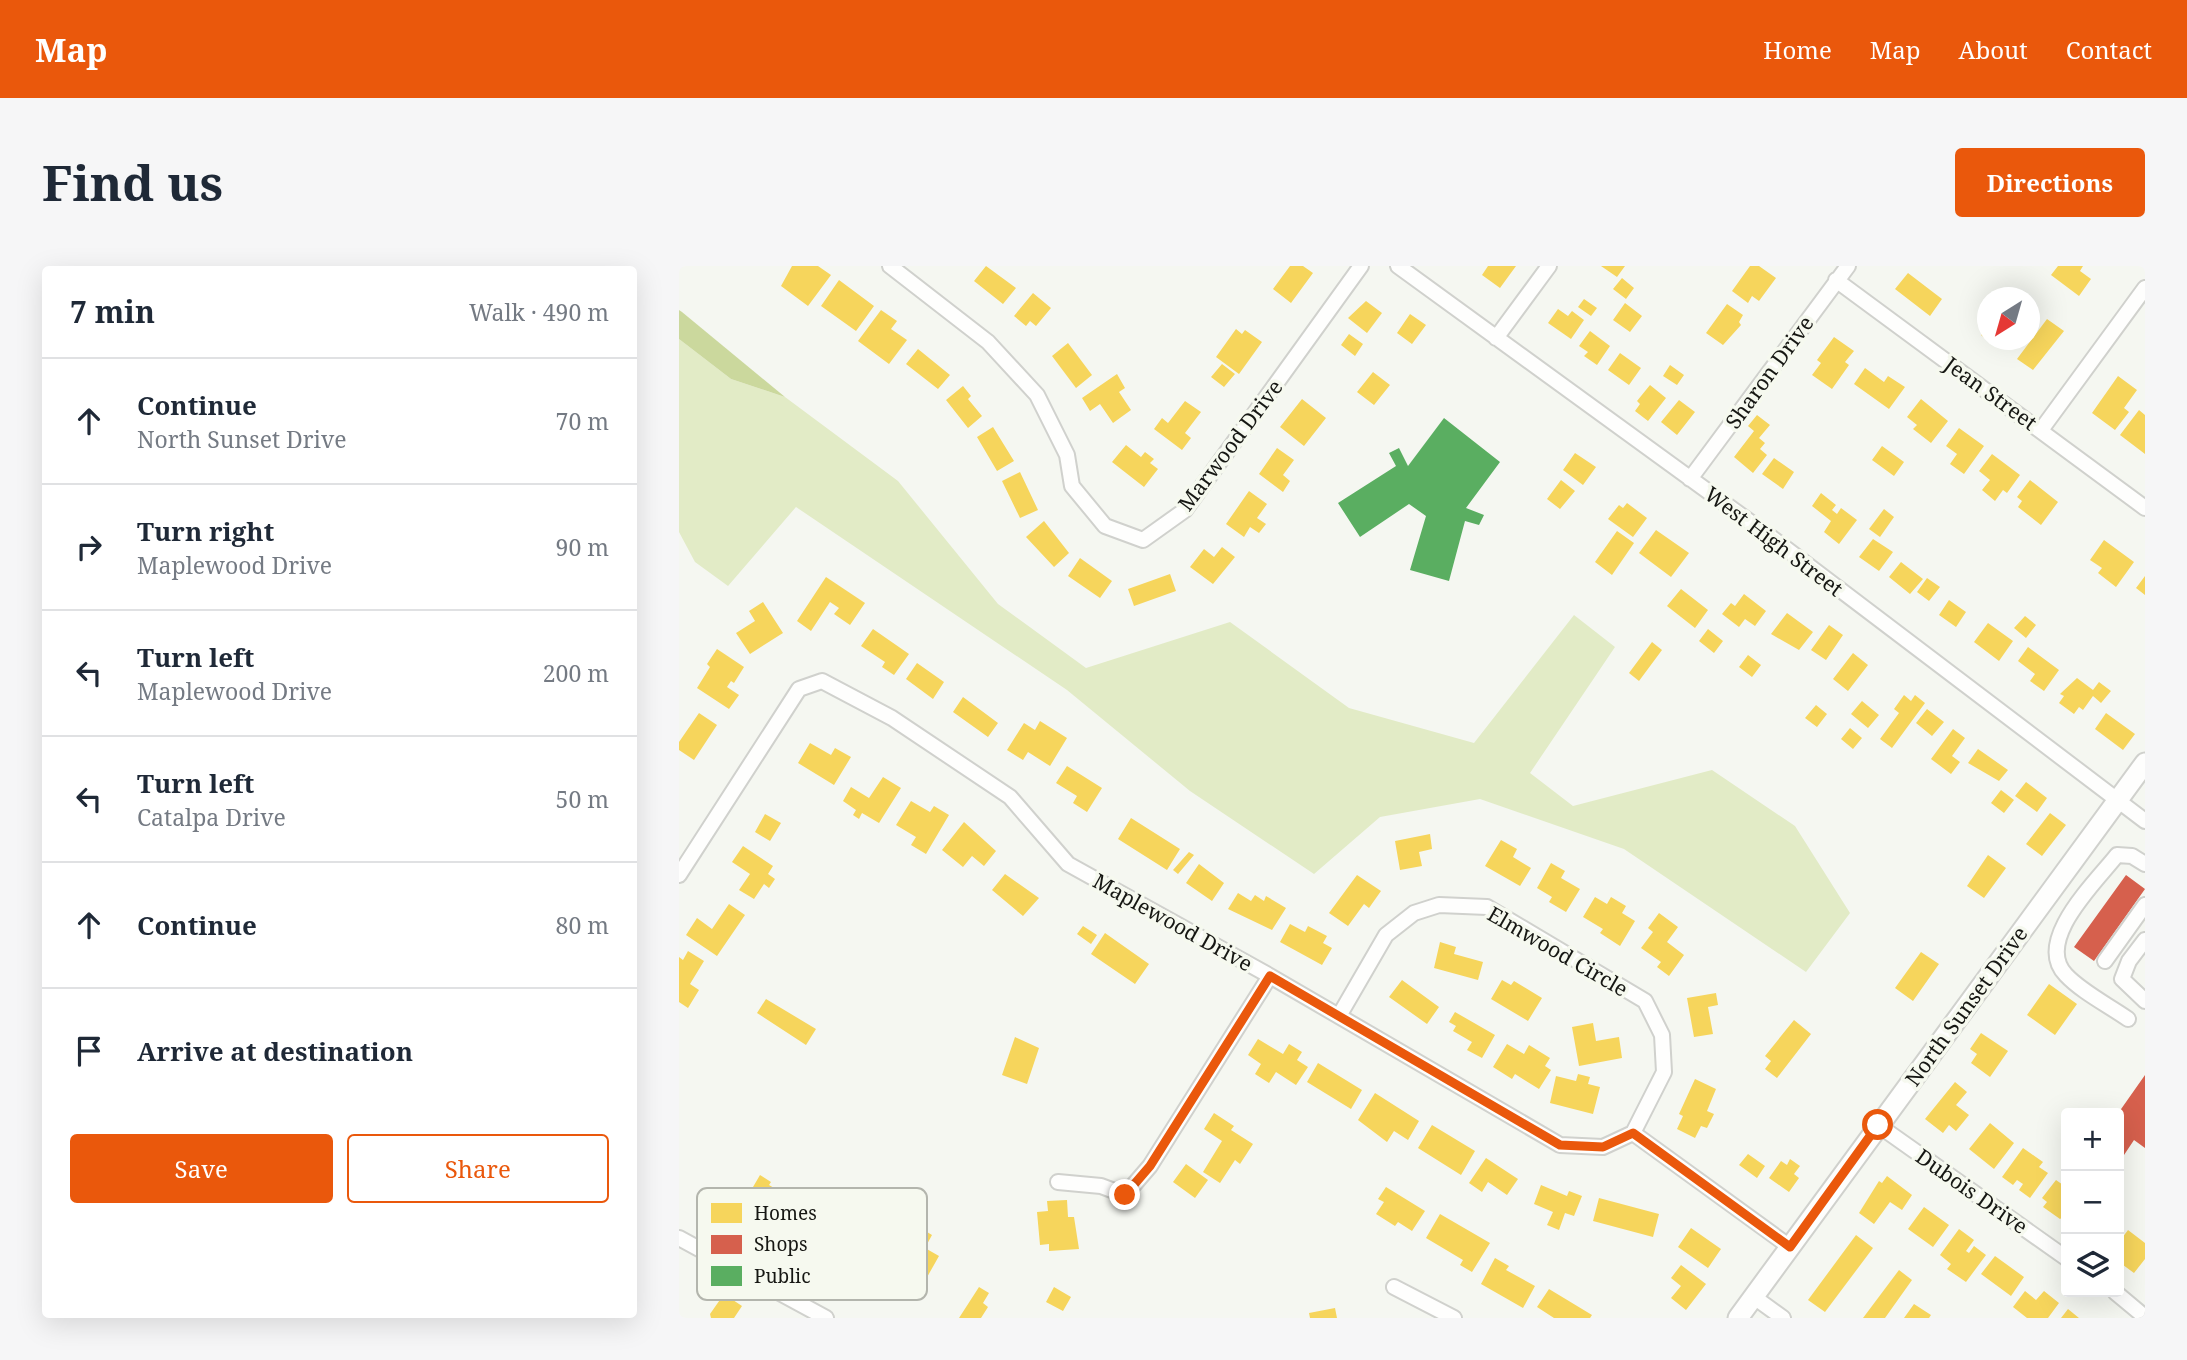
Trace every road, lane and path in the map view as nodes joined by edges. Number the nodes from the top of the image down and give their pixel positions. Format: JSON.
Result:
{"nodes":[{"id":1,"x":890,"y":266,"type":"edge"},
{"id":2,"x":1361,"y":266,"type":"edge"},
{"id":3,"x":1398,"y":266,"type":"edge"},
{"id":4,"x":1549,"y":266,"type":"edge"},
{"id":5,"x":1848,"y":266,"type":"edge"},
{"id":6,"x":1836,"y":280,"type":"junction"},
{"id":7,"x":2145,"y":288,"type":"edge"},
{"id":8,"x":1496,"y":338,"type":"junction"},
{"id":9,"x":2041,"y":430,"type":"junction"},
{"id":10,"x":1690,"y":479,"type":"junction"},
{"id":11,"x":2145,"y":508,"type":"edge"},
{"id":12,"x":2145,"y":763,"type":"edge"},
{"id":13,"x":2118,"y":800,"type":"junction"},
{"id":14,"x":2145,"y":821,"type":"edge"},
{"id":15,"x":2145,"y":864,"type":"edge"},
{"id":16,"x":679,"y":875,"type":"edge"},
{"id":17,"x":2145,"y":905,"type":"edge"},
{"id":18,"x":2145,"y":940,"type":"edge"},
{"id":19,"x":2105,"y":961,"type":"dead end"},
{"id":20,"x":1270,"y":976,"type":"junction"},
{"id":21,"x":2145,"y":1001,"type":"edge"},
{"id":22,"x":1339,"y":1016,"type":"junction"},
{"id":23,"x":2128,"y":1019,"type":"dead end"},
{"id":24,"x":1878,"y":1125,"type":"junction"},
{"id":25,"x":1633,"y":1133,"type":"junction"},
{"id":26,"x":1058,"y":1182,"type":"dead end"},
{"id":27,"x":679,"y":1238,"type":"edge"},
{"id":28,"x":1790,"y":1247,"type":"junction"},
{"id":29,"x":697,"y":1248,"type":"edge"},
{"id":30,"x":2061,"y":1254,"type":"edge"},
{"id":31,"x":1394,"y":1287,"type":"dead end"},
{"id":32,"x":2121,"y":1297,"type":"edge"},
{"id":33,"x":793,"y":1300,"type":"edge"},
{"id":34,"x":1747,"y":1311,"type":"edge"},
{"id":35,"x":2145,"y":1317,"type":"edge"},
{"id":36,"x":826,"y":1318,"type":"edge"},
{"id":37,"x":1454,"y":1318,"type":"edge"},
{"id":38,"x":1783,"y":1318,"type":"edge"}],
"edges":[{"from":1,"to":2,"type":"street","name":"Marwood Drive"},
{"from":3,"to":8,"type":"street","name":"West High Street"},
{"from":4,"to":8,"type":"street"},
{"from":5,"to":6,"type":"street","name":"Sharon Drive"},
{"from":6,"to":9,"type":"street","name":"Jean Street"},
{"from":6,"to":10,"type":"street","name":"Sharon Drive"},
{"from":7,"to":9,"type":"street"},
{"from":8,"to":10,"type":"street","name":"West High Street"},
{"from":9,"to":11,"type":"street","name":"Jean Street"},
{"from":10,"to":13,"type":"street","name":"West High Street"},
{"from":12,"to":13,"type":"main road","name":"North Sunset Drive"},
{"from":13,"to":14,"type":"street","name":"West High Street"},
{"from":13,"to":24,"type":"main road","name":"North Sunset Drive"},
{"from":15,"to":23,"type":"street"},
{"from":16,"to":20,"type":"street","name":"Maplewood Drive"},
{"from":17,"to":19,"type":"street"},
{"from":18,"to":21,"type":"street"},
{"from":20,"to":22,"type":"street","name":"Maplewood Drive"},
{"from":20,"to":26,"type":"street"},
{"from":22,"to":25,"type":"street","name":"Maplewood Drive"},
{"from":22,"to":25,"type":"street","name":"Elmwood Circle"},
{"from":24,"to":28,"type":"main road","name":"North Sunset Drive"},
{"from":24,"to":30,"type":"street","name":"Dubois Drive"},
{"from":25,"to":28,"type":"street"},
{"from":27,"to":29,"type":"street"},
{"from":28,"to":34,"type":"main road","name":"North Sunset Drive"},
{"from":31,"to":37,"type":"street"},
{"from":32,"to":35,"type":"street"},
{"from":33,"to":36,"type":"street"},
{"from":34,"to":38,"type":"street"}]}
